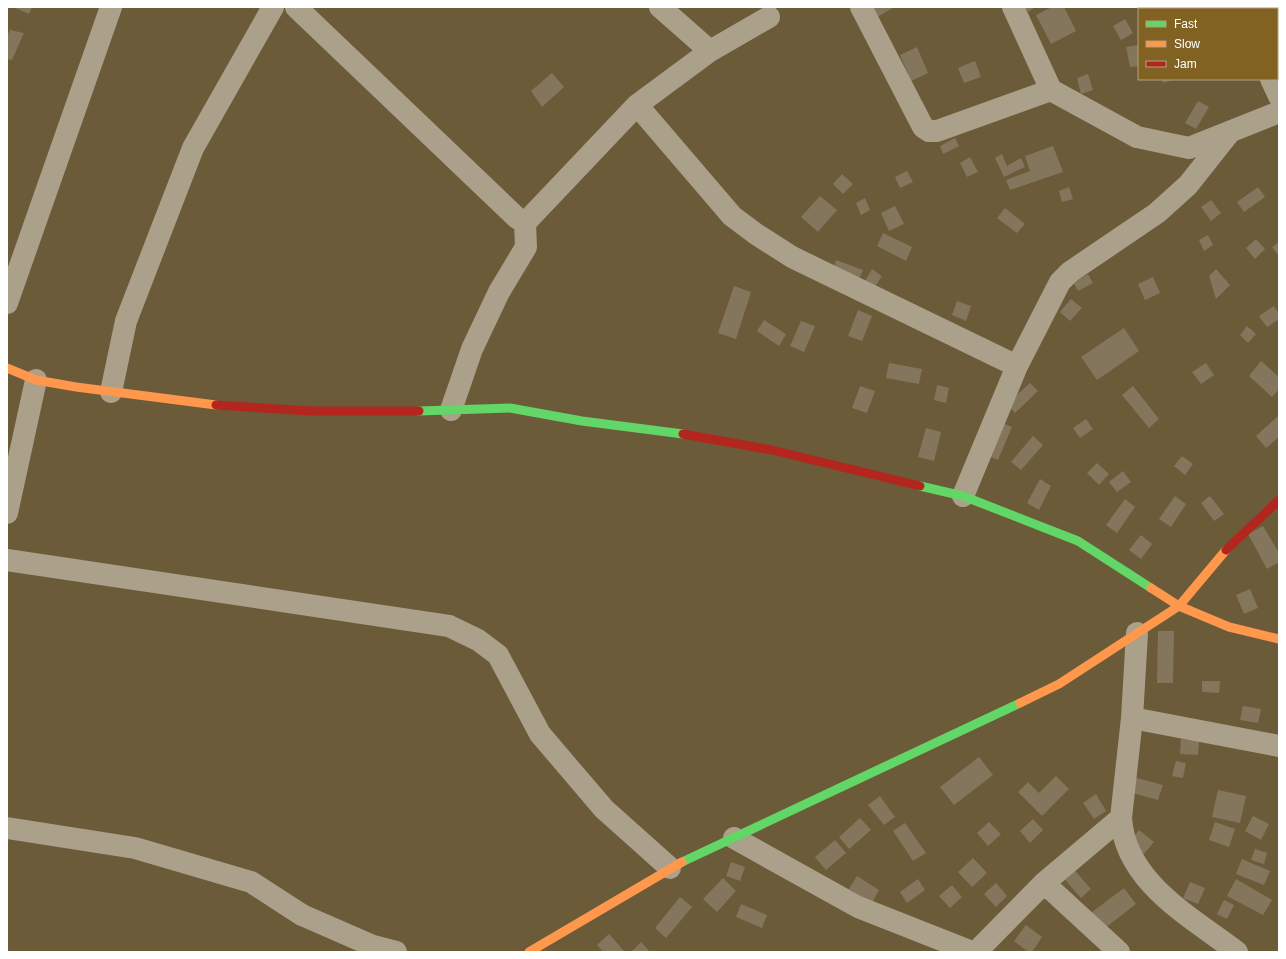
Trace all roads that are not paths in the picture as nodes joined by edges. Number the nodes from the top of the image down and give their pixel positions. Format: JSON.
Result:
{"nodes":[{"id":1,"x":111,"y":7,"type":"edge"},
{"id":2,"x":273,"y":7,"type":"edge"},
{"id":3,"x":296,"y":7,"type":"edge"},
{"id":4,"x":660,"y":7,"type":"edge"},
{"id":5,"x":861,"y":7,"type":"edge"},
{"id":6,"x":1013,"y":7,"type":"edge"},
{"id":7,"x":770,"y":10,"type":"edge"},
{"id":8,"x":710,"y":51,"type":"junction"},
{"id":9,"x":1271,"y":80,"type":"edge"},
{"id":10,"x":1051,"y":90,"type":"junction"},
{"id":11,"x":1279,"y":96,"type":"edge"},
{"id":12,"x":637,"y":106,"type":"junction"},
{"id":13,"x":1279,"y":112,"type":"edge"},
{"id":14,"x":1231,"y":130,"type":"junction"},
{"id":15,"x":525,"y":223,"type":"junction"},
{"id":16,"x":7,"y":303,"type":"edge"},
{"id":17,"x":1017,"y":366,"type":"junction"},
{"id":18,"x":7,"y":368,"type":"edge"},
{"id":19,"x":36,"y":380,"type":"junction"},
{"id":20,"x":111,"y":392,"type":"junction"},
{"id":21,"x":451,"y":410,"type":"junction"},
{"id":22,"x":963,"y":496,"type":"junction"},
{"id":23,"x":1279,"y":500,"type":"edge"},
{"id":24,"x":7,"y":513,"type":"edge"},
{"id":25,"x":7,"y":560,"type":"edge"},
{"id":26,"x":1179,"y":606,"type":"junction"},
{"id":27,"x":1138,"y":633,"type":"junction"},
{"id":28,"x":1279,"y":639,"type":"edge"},
{"id":29,"x":1132,"y":718,"type":"junction"},
{"id":30,"x":1279,"y":746,"type":"edge"},
{"id":31,"x":1121,"y":818,"type":"junction"},
{"id":32,"x":7,"y":828,"type":"edge"},
{"id":33,"x":734,"y":838,"type":"junction"},
{"id":34,"x":670,"y":868,"type":"junction"},
{"id":35,"x":1044,"y":883,"type":"junction"},
{"id":36,"x":396,"y":952,"type":"edge"},
{"id":37,"x":529,"y":952,"type":"edge"},
{"id":38,"x":972,"y":952,"type":"edge"},
{"id":39,"x":976,"y":952,"type":"edge"},
{"id":40,"x":1119,"y":952,"type":"edge"},
{"id":41,"x":1237,"y":952,"type":"edge"}],
"edges":[{"from":1,"to":16,"type":"street"},
{"from":2,"to":20,"type":"street"},
{"from":3,"to":15,"type":"street"},
{"from":4,"to":8,"type":"street"},
{"from":5,"to":10,"type":"street"},
{"from":6,"to":10,"type":"street"},
{"from":7,"to":8,"type":"street"},
{"from":8,"to":12,"type":"street"},
{"from":9,"to":11,"type":"street"},
{"from":10,"to":14,"type":"street"},
{"from":12,"to":15,"type":"street"},
{"from":12,"to":17,"type":"street"},
{"from":13,"to":14,"type":"street"},
{"from":14,"to":17,"type":"street"},
{"from":15,"to":21,"type":"street"},
{"from":17,"to":22,"type":"street"},
{"from":18,"to":19,"type":"street"},
{"from":19,"to":20,"type":"street"},
{"from":19,"to":24,"type":"street"},
{"from":20,"to":21,"type":"street"},
{"from":21,"to":22,"type":"street"},
{"from":22,"to":26,"type":"street"},
{"from":23,"to":26,"type":"street"},
{"from":25,"to":34,"type":"street"},
{"from":26,"to":27,"type":"street"},
{"from":26,"to":28,"type":"street"},
{"from":27,"to":29,"type":"street"},
{"from":27,"to":33,"type":"street"},
{"from":29,"to":30,"type":"street"},
{"from":29,"to":31,"type":"street"},
{"from":31,"to":35,"type":"street"},
{"from":31,"to":41,"type":"street"},
{"from":32,"to":36,"type":"street"},
{"from":33,"to":34,"type":"street"},
{"from":33,"to":38,"type":"street"},
{"from":34,"to":37,"type":"street"},
{"from":35,"to":39,"type":"street"},
{"from":35,"to":40,"type":"street"}]}
